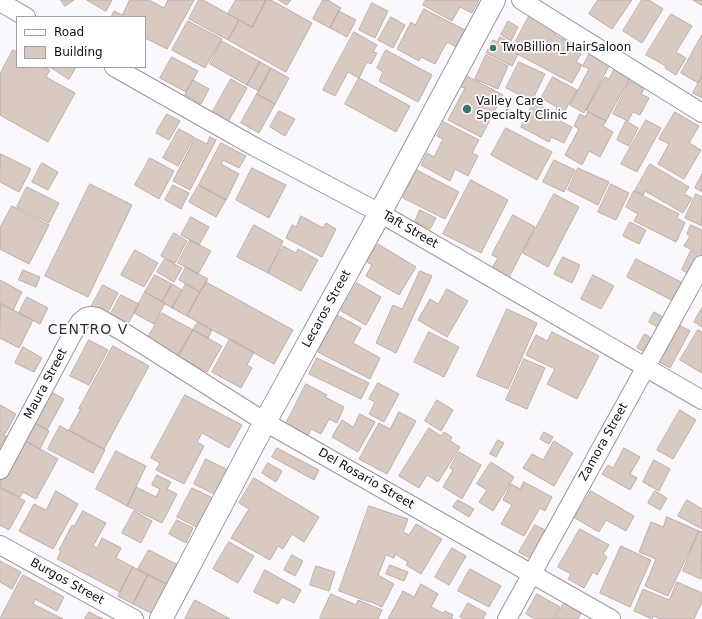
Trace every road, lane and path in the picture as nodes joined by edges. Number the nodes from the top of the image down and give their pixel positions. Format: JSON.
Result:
{"nodes":[{"id":1,"x":494,"y":0,"type":"edge"},
{"id":2,"x":521,"y":0,"type":"edge"},
{"id":3,"x":0,"y":2,"type":"edge"},
{"id":4,"x":24,"y":16,"type":"edge"},
{"id":5,"x":116,"y":68,"type":"edge"},
{"id":6,"x":702,"y":112,"type":"edge"},
{"id":7,"x":380,"y":213,"type":"junction"},
{"id":8,"x":702,"y":265,"type":"edge"},
{"id":9,"x":125,"y":333,"type":"joint"},
{"id":10,"x":645,"y":367,"type":"junction"},
{"id":11,"x":702,"y":400,"type":"edge"},
{"id":12,"x":265,"y":422,"type":"junction"},
{"id":13,"x":0,"y":470,"type":"edge"},
{"id":14,"x":0,"y":545,"type":"edge"},
{"id":15,"x":533,"y":573,"type":"junction"},
{"id":16,"x":134,"y":619,"type":"edge"},
{"id":17,"x":161,"y":619,"type":"edge"},
{"id":18,"x":507,"y":619,"type":"edge"},
{"id":19,"x":611,"y":619,"type":"edge"}],
"edges":[{"from":1,"to":7,"type":"street","name":"Lecaros Street"},
{"from":2,"to":6,"type":"street"},
{"from":3,"to":4,"type":"street"},
{"from":5,"to":7,"type":"street","name":"Taft Street"},
{"from":7,"to":10,"type":"street","name":"Taft Street"},
{"from":7,"to":12,"type":"street","name":"Lecaros Street"},
{"from":8,"to":10,"type":"street","name":"Zamora Street"},
{"from":9,"to":12,"type":"street","name":"Del Rosario Street"},
{"from":9,"to":13,"type":"street","name":"Maura Street"},
{"from":10,"to":11,"type":"street","name":"Taft Street"},
{"from":10,"to":15,"type":"street","name":"Zamora Street"},
{"from":12,"to":15,"type":"street","name":"Del Rosario Street"},
{"from":12,"to":17,"type":"street","name":"Lecaros Street"},
{"from":14,"to":16,"type":"street","name":"Burgos Street"},
{"from":15,"to":18,"type":"street","name":"Zamora Street"},
{"from":15,"to":19,"type":"street","name":"Del Rosario Street"}]}
